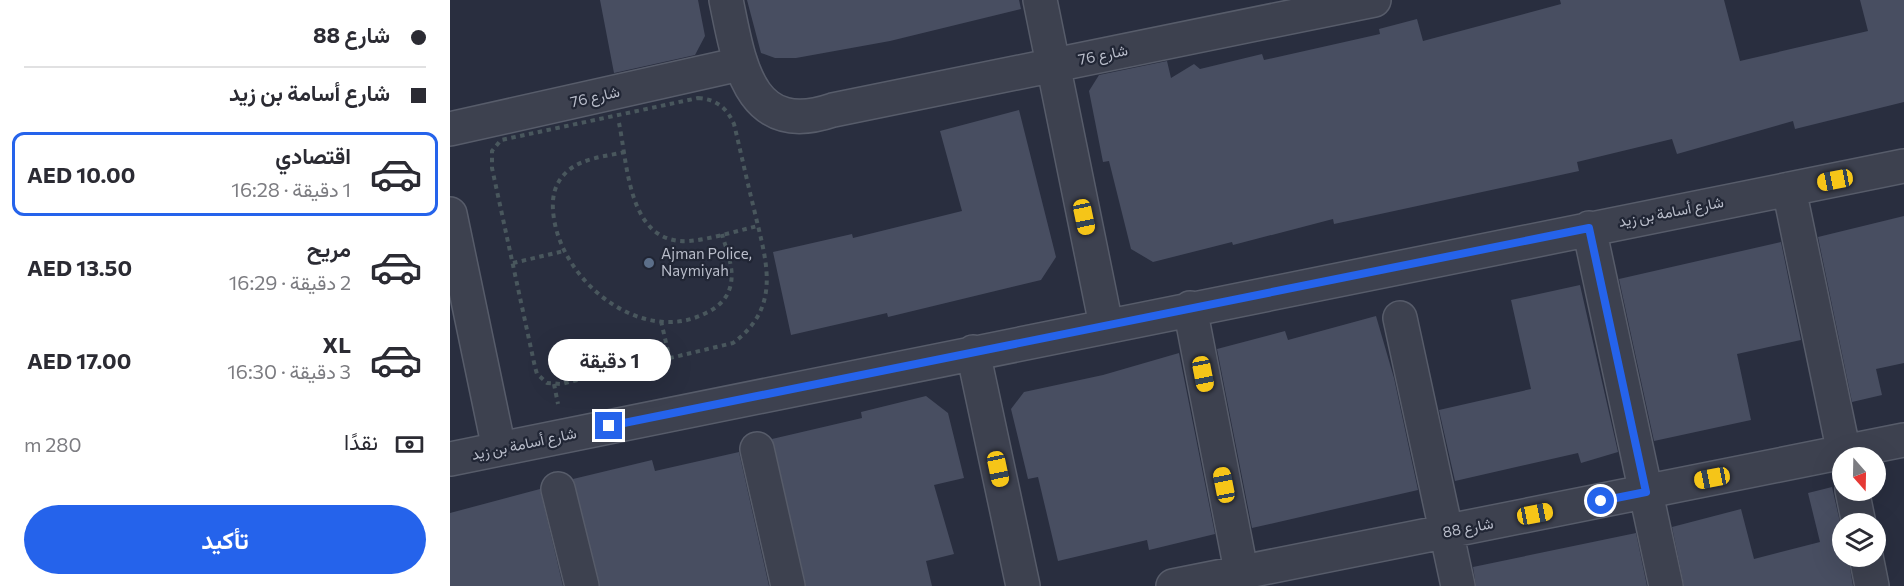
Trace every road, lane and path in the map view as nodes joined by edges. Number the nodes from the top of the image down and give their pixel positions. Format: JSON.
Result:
{"nodes":[{"id":1,"x":726,"y":0,"type":"edge"},
{"id":2,"x":1040,"y":0,"type":"edge"},
{"id":3,"x":1374,"y":0,"type":"edge"},
{"id":4,"x":740,"y":64,"type":"junction"},
{"id":5,"x":1053,"y":66,"type":"junction"},
{"id":6,"x":615,"y":104,"type":"junction"},
{"id":7,"x":450,"y":129,"type":"edge"},
{"id":8,"x":625,"y":152,"type":"junction"},
{"id":9,"x":1904,"y":166,"type":"edge"},
{"id":10,"x":1789,"y":189,"type":"junction"},
{"id":11,"x":450,"y":214,"type":"edge"},
{"id":12,"x":758,"y":226,"type":"junction"},
{"id":13,"x":1589,"y":228,"type":"junction"},
{"id":14,"x":722,"y":234,"type":"junction"},
{"id":15,"x":564,"y":251,"type":"junction"},
{"id":16,"x":513,"y":263,"type":"junction"},
{"id":17,"x":1191,"y":308,"type":"junction"},
{"id":18,"x":1400,"y":318,"type":"dead end"},
{"id":19,"x":661,"y":321,"type":"junction"},
{"id":20,"x":1106,"y":325,"type":"junction"},
{"id":21,"x":972,"y":352,"type":"junction"},
{"id":22,"x":670,"y":360,"type":"junction"},
{"id":23,"x":1904,"y":440,"type":"edge"},
{"id":24,"x":1842,"y":447,"type":"edge"},
{"id":25,"x":1876,"y":447,"type":"edge"},
{"id":26,"x":499,"y":449,"type":"junction"},
{"id":27,"x":757,"y":449,"type":"dead end"},
{"id":28,"x":1832,"y":457,"type":"edge"},
{"id":29,"x":450,"y":459,"type":"edge"},
{"id":30,"x":558,"y":489,"type":"dead end"},
{"id":31,"x":1646,"y":492,"type":"junction"},
{"id":32,"x":1447,"y":532,"type":"junction"},
{"id":33,"x":1868,"y":567,"type":"edge"},
{"id":34,"x":1243,"y":580,"type":"edge"},
{"id":35,"x":582,"y":586,"type":"edge"},
{"id":36,"x":788,"y":586,"type":"edge"},
{"id":37,"x":1023,"y":586,"type":"edge"},
{"id":38,"x":1173,"y":586,"type":"edge"},
{"id":39,"x":1458,"y":586,"type":"edge"},
{"id":40,"x":1666,"y":586,"type":"edge"},
{"id":41,"x":1872,"y":586,"type":"edge"}],
"edges":[{"from":1,"to":4,"type":"street"},
{"from":2,"to":5,"type":"street"},
{"from":3,"to":5,"type":"street","name":"شارع 76"},
{"from":4,"to":5,"type":"street","name":"شارع 76"},
{"from":4,"to":6,"type":"street","name":"شارع 76"},
{"from":5,"to":20,"type":"street"},
{"from":6,"to":7,"type":"street","name":"شارع 76"},
{"from":6,"to":8,"type":"path"},
{"from":6,"to":12,"type":"path"},
{"from":6,"to":16,"type":"path"},
{"from":8,"to":14,"type":"path"},
{"from":8,"to":15,"type":"path"},
{"from":9,"to":10,"type":"street","name":"شارع أسامة بن زيد"},
{"from":10,"to":13,"type":"street","name":"شارع أسامة بن زيد"},
{"from":10,"to":24,"type":"street"},
{"from":11,"to":26,"type":"street"},
{"from":12,"to":14,"type":"path"},
{"from":12,"to":22,"type":"path"},
{"from":13,"to":17,"type":"street","name":"شارع أسامة بن زيد"},
{"from":13,"to":31,"type":"street"},
{"from":14,"to":19,"type":"path"},
{"from":15,"to":16,"type":"path"},
{"from":15,"to":19,"type":"path"},
{"from":16,"to":22,"type":"path"},
{"from":17,"to":20,"type":"street","name":"شارع أسامة بن زيد"},
{"from":17,"to":34,"type":"street"},
{"from":18,"to":32,"type":"street"},
{"from":19,"to":22,"type":"path"},
{"from":20,"to":21,"type":"street","name":"شارع أسامة بن زيد"},
{"from":21,"to":26,"type":"street","name":"شارع أسامة بن زيد"},
{"from":21,"to":37,"type":"street"},
{"from":23,"to":25,"type":"street","name":"شارع 88"},
{"from":26,"to":29,"type":"street","name":"شارع أسامة بن زيد"},
{"from":27,"to":36,"type":"street"},
{"from":28,"to":31,"type":"street","name":"شارع 88"},
{"from":30,"to":35,"type":"street"},
{"from":31,"to":32,"type":"street","name":"شارع 88"},
{"from":31,"to":40,"type":"street"},
{"from":32,"to":34,"type":"street","name":"شارع 88"},
{"from":32,"to":39,"type":"street"},
{"from":33,"to":41,"type":"street"},
{"from":34,"to":38,"type":"street","name":"شارع 88"}]}
